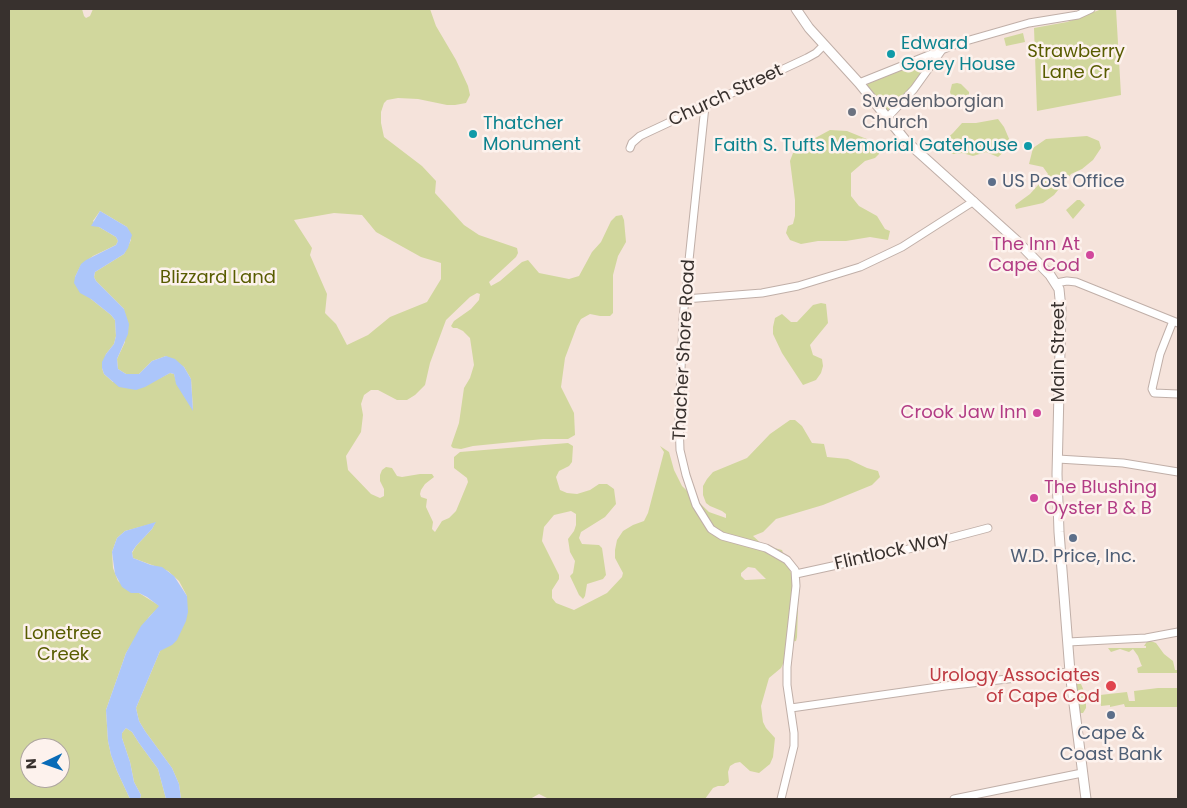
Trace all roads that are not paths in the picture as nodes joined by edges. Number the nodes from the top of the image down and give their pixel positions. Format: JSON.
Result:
{"nodes":[{"id":1,"x":796,"y":9,"type":"edge"},
{"id":2,"x":1091,"y":9,"type":"edge"},
{"id":3,"x":824,"y":45,"type":"junction"},
{"id":4,"x":945,"y":48,"type":"junction"},
{"id":5,"x":916,"y":59,"type":"junction"},
{"id":6,"x":924,"y":74,"type":"junction"},
{"id":7,"x":859,"y":83,"type":"junction"},
{"id":8,"x":704,"y":106,"type":"junction"},
{"id":9,"x":887,"y":118,"type":"junction"},
{"id":10,"x":630,"y":148,"type":"dead end"},
{"id":11,"x":974,"y":202,"type":"junction"},
{"id":12,"x":1056,"y":283,"type":"junction"},
{"id":13,"x":685,"y":300,"type":"junction"},
{"id":14,"x":1175,"y":322,"type":"edge"},
{"id":15,"x":1178,"y":394,"type":"edge"},
{"id":16,"x":1058,"y":459,"type":"junction"},
{"id":17,"x":1178,"y":472,"type":"edge"},
{"id":18,"x":988,"y":528,"type":"dead end"},
{"id":19,"x":796,"y":574,"type":"junction"},
{"id":20,"x":1178,"y":632,"type":"edge"},
{"id":21,"x":1068,"y":642,"type":"junction"},
{"id":22,"x":1070,"y":672,"type":"junction"},
{"id":23,"x":791,"y":708,"type":"junction"},
{"id":24,"x":1082,"y":772,"type":"junction"},
{"id":25,"x":781,"y":799,"type":"edge"},
{"id":26,"x":954,"y":799,"type":"edge"},
{"id":27,"x":1086,"y":799,"type":"edge"}],
"edges":[{"from":1,"to":3,"type":"main road","name":"Main Street"},
{"from":2,"to":4,"type":"street"},
{"from":3,"to":7,"type":"main road","name":"Main Street"},
{"from":3,"to":8,"type":"street","name":"Church Street"},
{"from":4,"to":5,"type":"street"},
{"from":4,"to":6,"type":"street"},
{"from":5,"to":6,"type":"street"},
{"from":5,"to":7,"type":"street"},
{"from":6,"to":9,"type":"street"},
{"from":7,"to":9,"type":"main road","name":"Main Street"},
{"from":8,"to":10,"type":"street","name":"Church Street"},
{"from":8,"to":13,"type":"street","name":"Thacher Shore Road"},
{"from":9,"to":11,"type":"main road","name":"Main Street"},
{"from":11,"to":12,"type":"main road","name":"Main Street"},
{"from":11,"to":13,"type":"street"},
{"from":12,"to":14,"type":"street"},
{"from":12,"to":16,"type":"main road","name":"Main Street"},
{"from":13,"to":19,"type":"street","name":"Thacher Shore Road"},
{"from":14,"to":15,"type":"street"},
{"from":16,"to":17,"type":"street"},
{"from":16,"to":21,"type":"main road","name":"Main Street"},
{"from":18,"to":19,"type":"street","name":"Flintlock Way"},
{"from":19,"to":23,"type":"street"},
{"from":20,"to":21,"type":"street"},
{"from":21,"to":22,"type":"main road","name":"Main Street"},
{"from":22,"to":23,"type":"street"},
{"from":22,"to":24,"type":"main road","name":"Main Street"},
{"from":23,"to":25,"type":"street"},
{"from":24,"to":26,"type":"street"},
{"from":24,"to":27,"type":"main road","name":"Main Street"}]}
